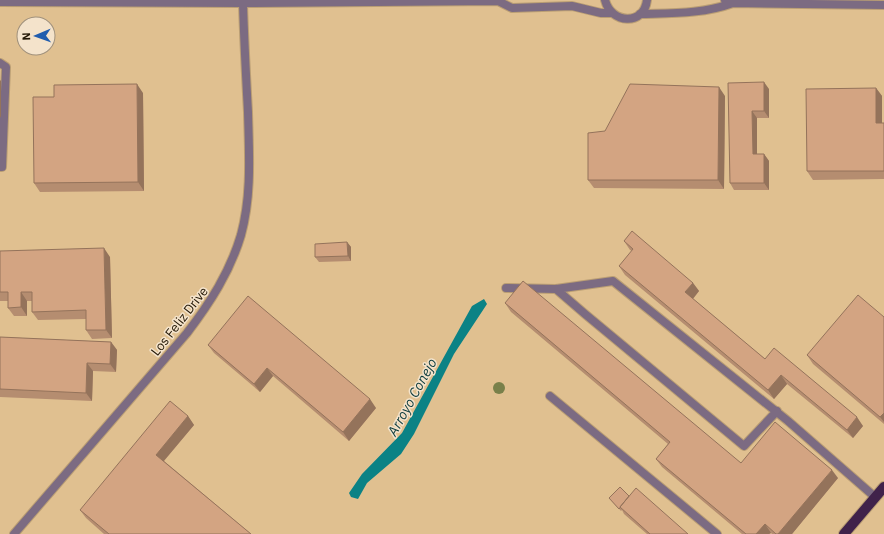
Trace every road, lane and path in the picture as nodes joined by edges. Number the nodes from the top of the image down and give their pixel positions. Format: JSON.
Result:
{"nodes":[{"id":1,"x":605,"y":0,"type":"edge"},
{"id":2,"x":647,"y":0,"type":"edge"},
{"id":3,"x":499,"y":1,"type":"edge"},
{"id":4,"x":729,"y":1,"type":"edge"},
{"id":5,"x":0,"y":2,"type":"edge"},
{"id":6,"x":243,"y":3,"type":"junction"},
{"id":7,"x":884,"y":5,"type":"edge"},
{"id":8,"x":612,"y":13,"type":"junction"},
{"id":9,"x":640,"y":14,"type":"junction"},
{"id":10,"x":0,"y":63,"type":"edge"},
{"id":11,"x":0,"y":167,"type":"edge"},
{"id":12,"x":506,"y":288,"type":"dead end"},
{"id":13,"x":556,"y":289,"type":"junction"},
{"id":14,"x":550,"y":396,"type":"dead end"},
{"id":15,"x":777,"y":411,"type":"junction"},
{"id":16,"x":884,"y":487,"type":"edge"},
{"id":17,"x":875,"y":497,"type":"junction"},
{"id":18,"x":14,"y":534,"type":"edge"},
{"id":19,"x":717,"y":534,"type":"edge"},
{"id":20,"x":844,"y":534,"type":"edge"}],
"edges":[{"from":1,"to":8,"type":"street"},
{"from":2,"to":9,"type":"street"},
{"from":3,"to":6,"type":"street"},
{"from":3,"to":8,"type":"street"},
{"from":4,"to":7,"type":"street"},
{"from":4,"to":9,"type":"street"},
{"from":5,"to":6,"type":"street"},
{"from":6,"to":18,"type":"street","name":"Los Feliz Drive"},
{"from":8,"to":9,"type":"street"},
{"from":10,"to":11,"type":"street"},
{"from":12,"to":13,"type":"street"},
{"from":13,"to":15,"type":"street"},
{"from":13,"to":15,"type":"street"},
{"from":14,"to":19,"type":"street"},
{"from":15,"to":17,"type":"street"},
{"from":16,"to":17,"type":"main road"},
{"from":17,"to":20,"type":"main road"}]}
